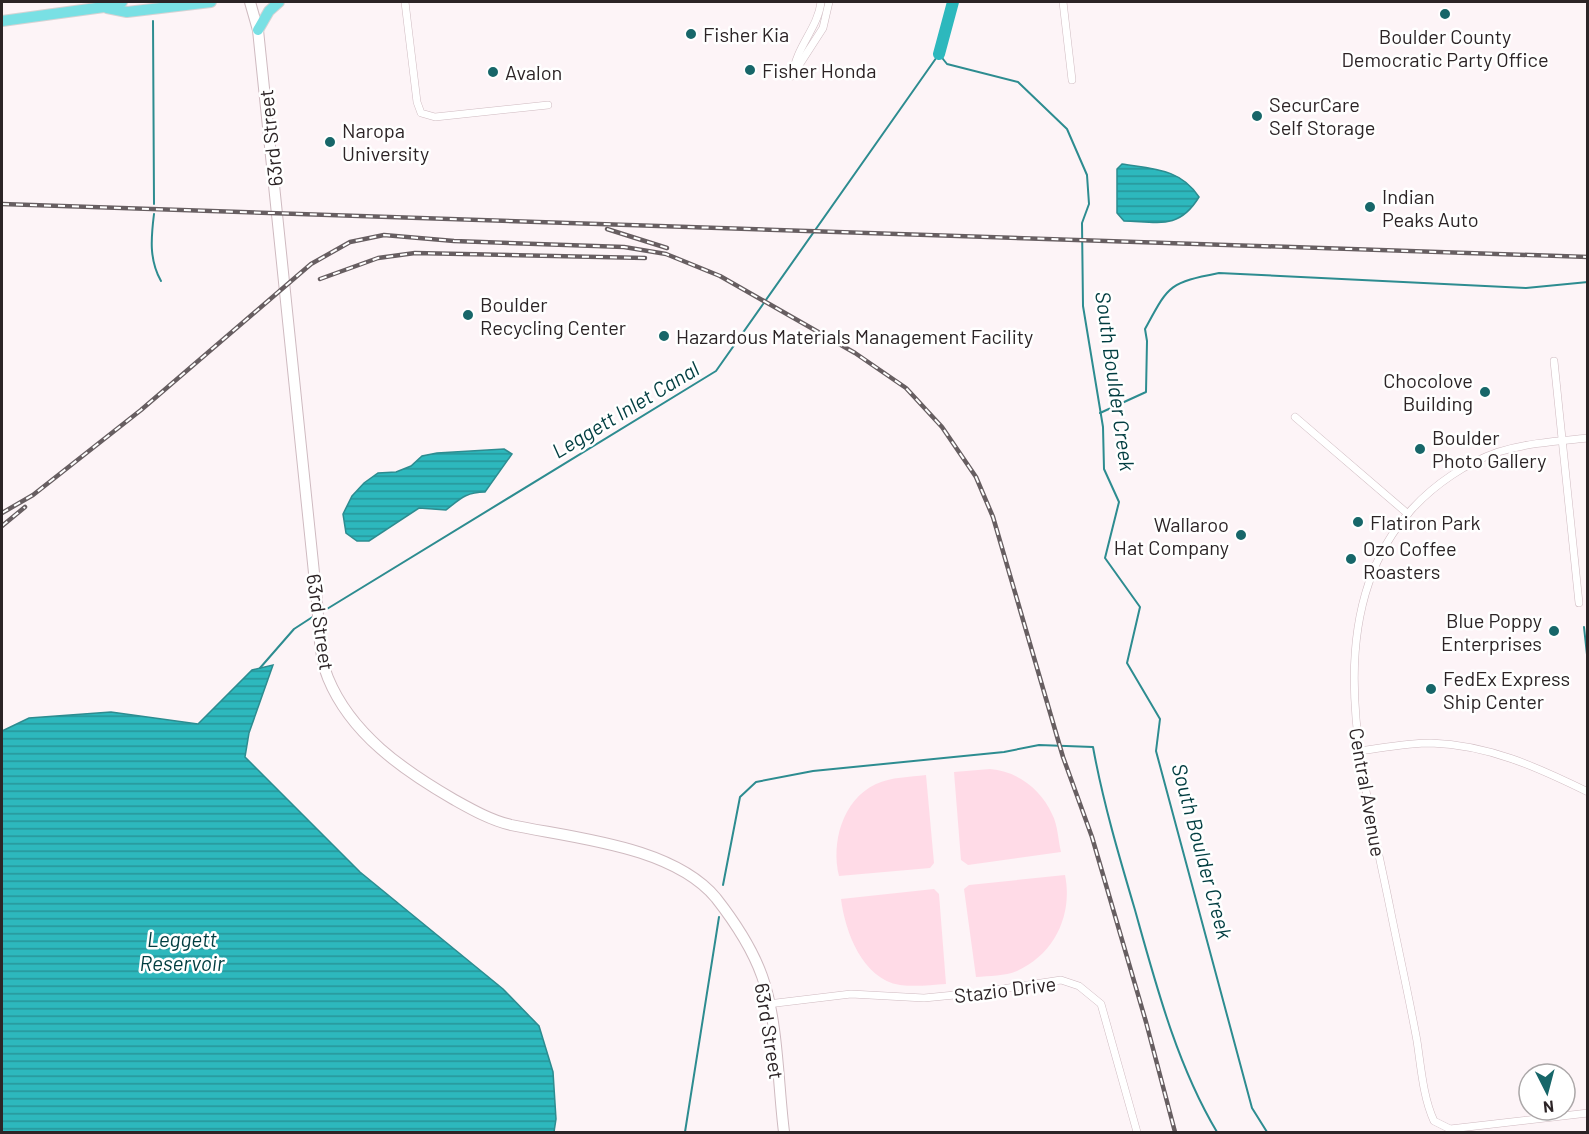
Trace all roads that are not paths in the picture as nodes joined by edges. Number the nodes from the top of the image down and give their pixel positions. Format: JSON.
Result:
{"nodes":[{"id":1,"x":122,"y":2,"type":"edge"},
{"id":2,"x":212,"y":2,"type":"edge"},
{"id":3,"x":250,"y":2,"type":"edge"},
{"id":4,"x":279,"y":2,"type":"edge"},
{"id":5,"x":405,"y":2,"type":"edge"},
{"id":6,"x":821,"y":2,"type":"edge"},
{"id":7,"x":829,"y":2,"type":"edge"},
{"id":8,"x":1063,"y":2,"type":"edge"},
{"id":9,"x":104,"y":7,"type":"junction"},
{"id":10,"x":2,"y":21,"type":"edge"},
{"id":11,"x":258,"y":30,"type":"junction"},
{"id":12,"x":1072,"y":80,"type":"dead end"},
{"id":13,"x":548,"y":105,"type":"dead end"},
{"id":14,"x":1554,"y":361,"type":"dead end"},
{"id":15,"x":1294,"y":417,"type":"dead end"},
{"id":16,"x":1587,"y":438,"type":"edge"},
{"id":17,"x":1563,"y":440,"type":"junction"},
{"id":18,"x":1408,"y":514,"type":"junction"},
{"id":19,"x":1579,"y":603,"type":"dead end"},
{"id":20,"x":1358,"y":751,"type":"junction"},
{"id":21,"x":1587,"y":792,"type":"edge"},
{"id":22,"x":768,"y":1004,"type":"junction"},
{"id":23,"x":1587,"y":1113,"type":"edge"},
{"id":24,"x":784,"y":1132,"type":"edge"},
{"id":25,"x":1137,"y":1132,"type":"edge"}],
"edges":[{"from":1,"to":9,"type":"main road"},
{"from":2,"to":9,"type":"main road"},
{"from":3,"to":11,"type":"street","name":"63rd Street"},
{"from":4,"to":11,"type":"main road"},
{"from":5,"to":13,"type":"street"},
{"from":6,"to":7,"type":"street"},
{"from":8,"to":12,"type":"street"},
{"from":9,"to":10,"type":"main road"},
{"from":11,"to":22,"type":"street","name":"63rd Street"},
{"from":14,"to":17,"type":"street"},
{"from":15,"to":18,"type":"street"},
{"from":16,"to":17,"type":"street","name":"Central Avenue"},
{"from":17,"to":18,"type":"street","name":"Central Avenue"},
{"from":17,"to":19,"type":"street"},
{"from":18,"to":20,"type":"street","name":"Central Avenue"},
{"from":20,"to":21,"type":"street"},
{"from":20,"to":23,"type":"street","name":"Central Avenue"},
{"from":22,"to":24,"type":"street","name":"63rd Street"},
{"from":22,"to":25,"type":"street","name":"Stazio Drive"}]}
